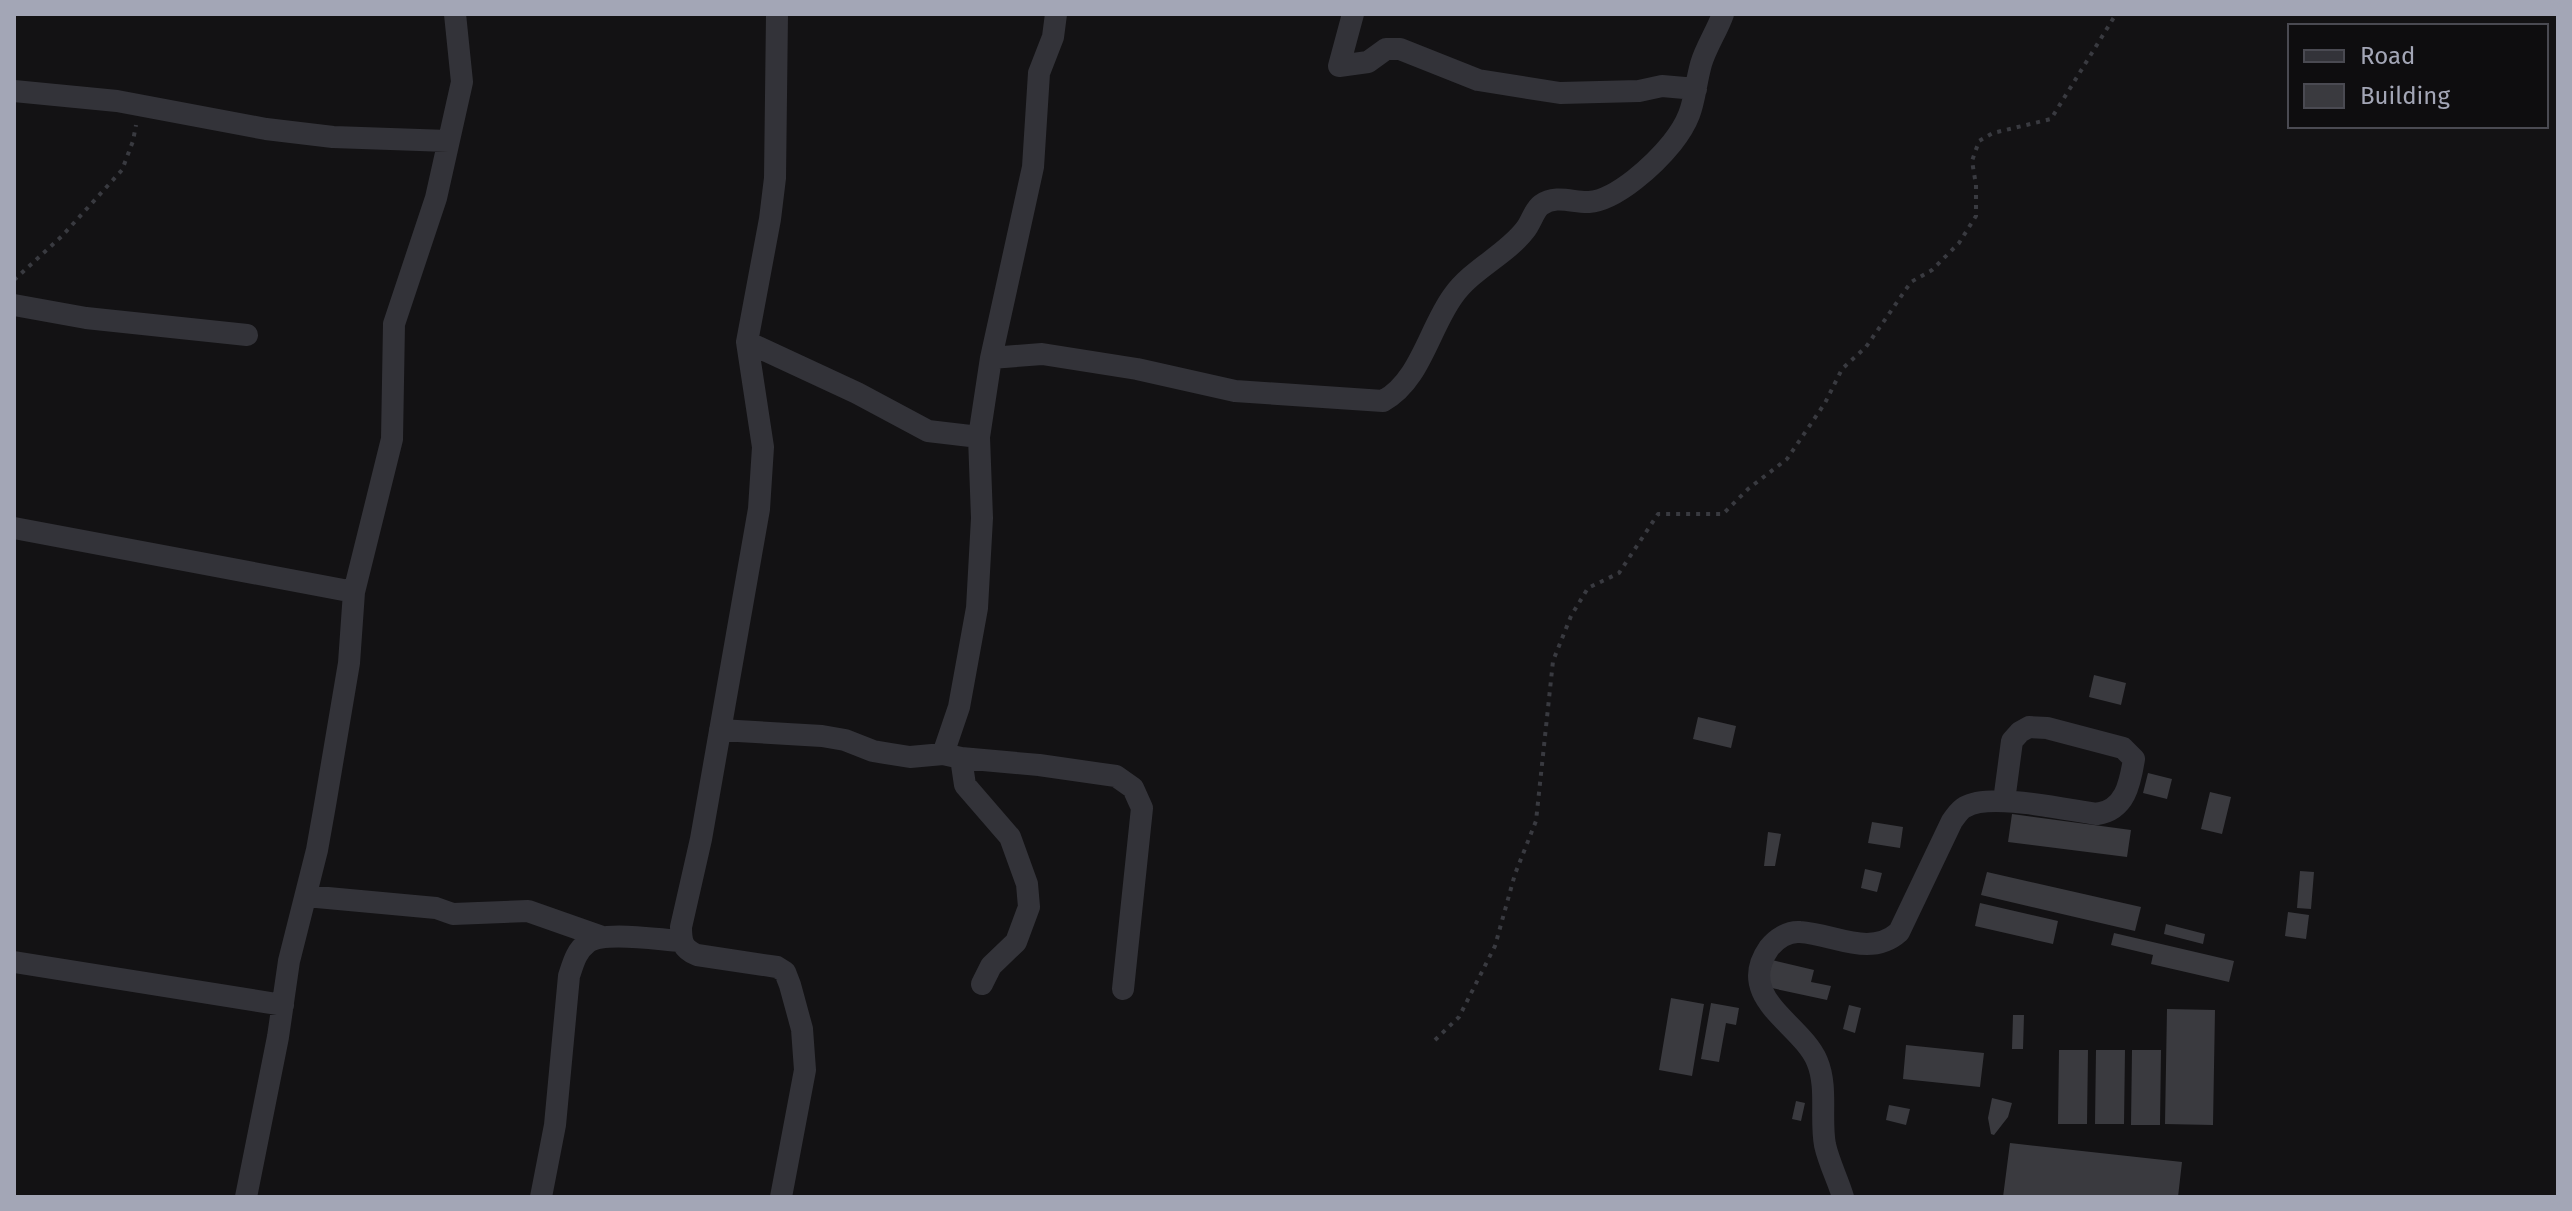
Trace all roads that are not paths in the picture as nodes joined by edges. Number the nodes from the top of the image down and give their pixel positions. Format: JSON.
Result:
{"nodes":[{"id":1,"x":455,"y":14,"type":"edge"},
{"id":2,"x":777,"y":14,"type":"edge"},
{"id":3,"x":1056,"y":14,"type":"edge"},
{"id":4,"x":1353,"y":14,"type":"edge"},
{"id":5,"x":1723,"y":14,"type":"edge"},
{"id":6,"x":1696,"y":89,"type":"junction"},
{"id":7,"x":14,"y":91,"type":"edge"},
{"id":8,"x":448,"y":141,"type":"junction"},
{"id":9,"x":14,"y":305,"type":"edge"},
{"id":10,"x":247,"y":335,"type":"dead end"},
{"id":11,"x":747,"y":342,"type":"junction"},
{"id":12,"x":991,"y":358,"type":"junction"},
{"id":13,"x":979,"y":437,"type":"junction"},
{"id":14,"x":14,"y":528,"type":"edge"},
{"id":15,"x":354,"y":592,"type":"junction"},
{"id":16,"x":720,"y":730,"type":"junction"},
{"id":17,"x":952,"y":756,"type":"junction"},
{"id":18,"x":2004,"y":801,"type":"junction"},
{"id":19,"x":306,"y":896,"type":"junction"},
{"id":20,"x":602,"y":937,"type":"junction"},
{"id":21,"x":681,"y":941,"type":"junction"},
{"id":22,"x":14,"y":962,"type":"edge"},
{"id":23,"x":982,"y":984,"type":"dead end"},
{"id":24,"x":1123,"y":989,"type":"dead end"},
{"id":25,"x":283,"y":1005,"type":"junction"},
{"id":26,"x":246,"y":1197,"type":"edge"},
{"id":27,"x":541,"y":1197,"type":"edge"},
{"id":28,"x":781,"y":1197,"type":"edge"},
{"id":29,"x":1843,"y":1197,"type":"edge"}],
"edges":[{"from":1,"to":8,"type":"street"},
{"from":2,"to":11,"type":"street"},
{"from":3,"to":12,"type":"street"},
{"from":4,"to":6,"type":"street"},
{"from":5,"to":6,"type":"street"},
{"from":6,"to":12,"type":"street"},
{"from":7,"to":8,"type":"street"},
{"from":8,"to":15,"type":"street"},
{"from":9,"to":10,"type":"street"},
{"from":11,"to":13,"type":"street"},
{"from":11,"to":16,"type":"street"},
{"from":12,"to":13,"type":"street"},
{"from":13,"to":17,"type":"street"},
{"from":14,"to":15,"type":"street"},
{"from":15,"to":19,"type":"street"},
{"from":16,"to":17,"type":"street"},
{"from":16,"to":21,"type":"street"},
{"from":17,"to":23,"type":"street"},
{"from":17,"to":24,"type":"street"},
{"from":18,"to":18,"type":"street"},
{"from":18,"to":29,"type":"street"},
{"from":19,"to":20,"type":"street"},
{"from":19,"to":25,"type":"street"},
{"from":20,"to":21,"type":"street"},
{"from":20,"to":27,"type":"street"},
{"from":21,"to":28,"type":"street"},
{"from":22,"to":25,"type":"street"},
{"from":25,"to":26,"type":"street"}]}
